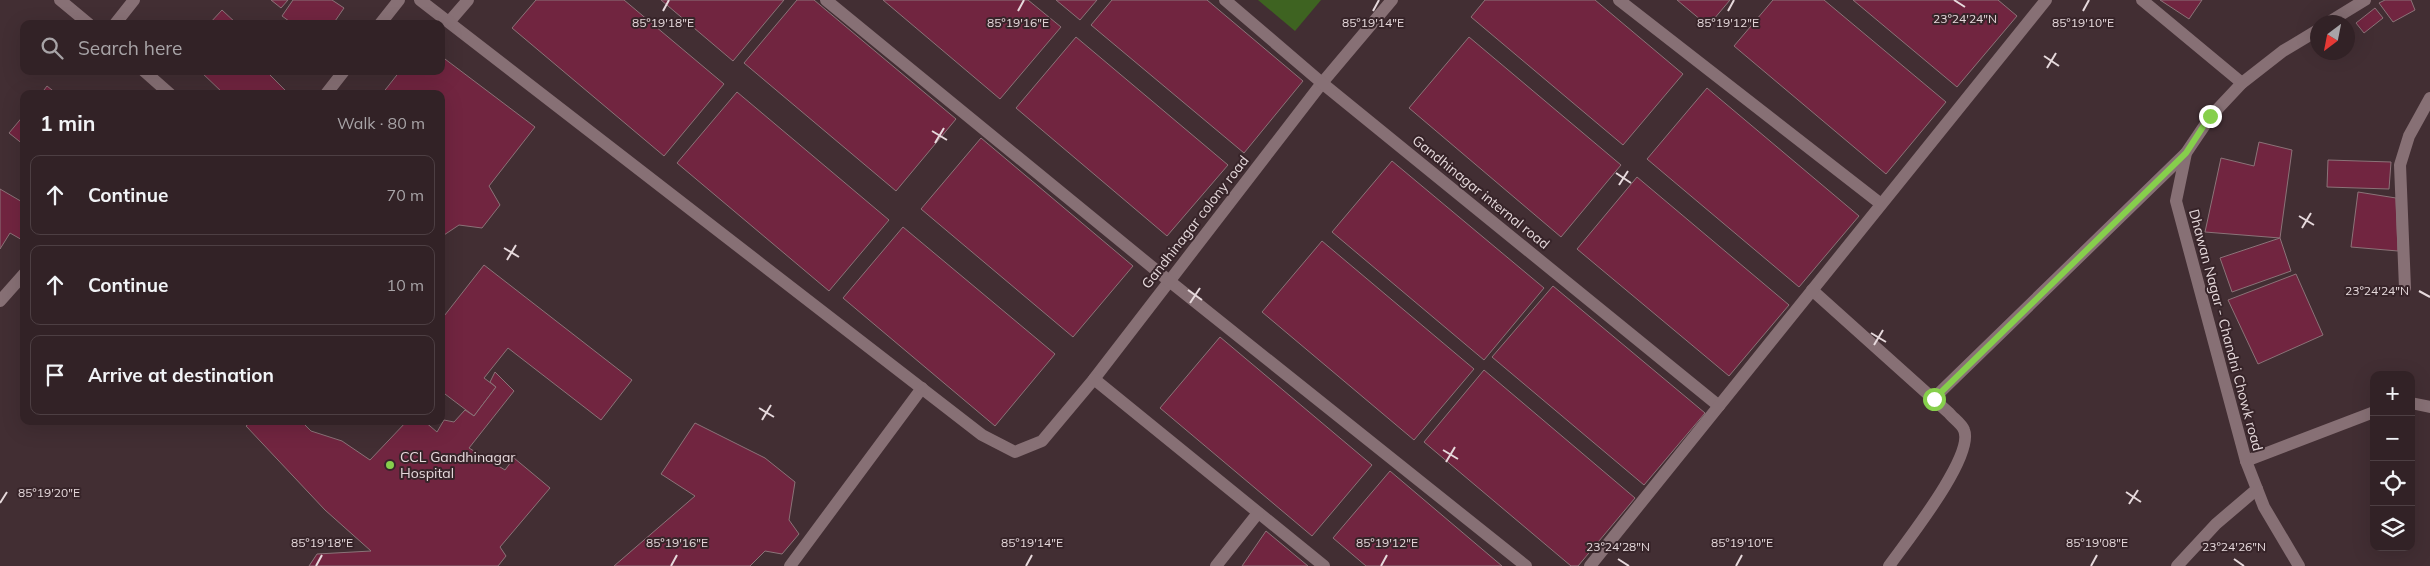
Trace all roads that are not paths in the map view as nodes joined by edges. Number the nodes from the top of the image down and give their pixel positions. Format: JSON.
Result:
{"nodes":[{"id":1,"x":60,"y":0,"type":"edge"},
{"id":2,"x":134,"y":0,"type":"edge"},
{"id":3,"x":399,"y":0,"type":"edge"},
{"id":4,"x":420,"y":0,"type":"edge"},
{"id":5,"x":468,"y":0,"type":"edge"},
{"id":6,"x":826,"y":0,"type":"edge"},
{"id":7,"x":1225,"y":0,"type":"edge"},
{"id":8,"x":1392,"y":0,"type":"edge"},
{"id":9,"x":1619,"y":0,"type":"edge"},
{"id":10,"x":2046,"y":0,"type":"edge"},
{"id":11,"x":2142,"y":0,"type":"edge"},
{"id":12,"x":2365,"y":0,"type":"edge"},
{"id":13,"x":2340,"y":15,"type":"edge"},
{"id":14,"x":84,"y":20,"type":"edge"},
{"id":15,"x":118,"y":20,"type":"edge"},
{"id":16,"x":383,"y":20,"type":"edge"},
{"id":17,"x":449,"y":22,"type":"junction"},
{"id":18,"x":2310,"y":35,"type":"edge"},
{"id":19,"x":149,"y":75,"type":"edge"},
{"id":20,"x":341,"y":75,"type":"edge"},
{"id":21,"x":1322,"y":83,"type":"junction"},
{"id":22,"x":2242,"y":83,"type":"junction"},
{"id":23,"x":165,"y":90,"type":"edge"},
{"id":24,"x":329,"y":90,"type":"edge"},
{"id":25,"x":2430,"y":98,"type":"edge"},
{"id":26,"x":2186,"y":153,"type":"junction"},
{"id":27,"x":1881,"y":204,"type":"junction"},
{"id":28,"x":20,"y":278,"type":"edge"},
{"id":29,"x":1168,"y":280,"type":"junction"},
{"id":30,"x":2405,"y":288,"type":"dead end"},
{"id":31,"x":1812,"y":290,"type":"junction"},
{"id":32,"x":0,"y":301,"type":"edge"},
{"id":33,"x":1094,"y":379,"type":"junction"},
{"id":34,"x":922,"y":388,"type":"junction"},
{"id":35,"x":1934,"y":399,"type":"junction"},
{"id":36,"x":2415,"y":405,"type":"edge"},
{"id":37,"x":1719,"y":406,"type":"junction"},
{"id":38,"x":2430,"y":407,"type":"edge"},
{"id":39,"x":2370,"y":414,"type":"edge"},
{"id":40,"x":2246,"y":461,"type":"junction"},
{"id":41,"x":2257,"y":488,"type":"junction"},
{"id":42,"x":1258,"y":513,"type":"junction"},
{"id":43,"x":790,"y":566,"type":"edge"},
{"id":44,"x":1216,"y":566,"type":"edge"},
{"id":45,"x":1324,"y":566,"type":"edge"},
{"id":46,"x":1526,"y":566,"type":"edge"},
{"id":47,"x":1590,"y":566,"type":"edge"},
{"id":48,"x":1889,"y":566,"type":"edge"},
{"id":49,"x":2177,"y":566,"type":"edge"},
{"id":50,"x":2298,"y":566,"type":"edge"}],
"edges":[{"from":1,"to":14,"type":"street"},
{"from":2,"to":15,"type":"street"},
{"from":3,"to":16,"type":"street"},
{"from":4,"to":17,"type":"street"},
{"from":5,"to":17,"type":"street"},
{"from":6,"to":29,"type":"street"},
{"from":7,"to":21,"type":"street","name":"Gandhinagar internal road"},
{"from":8,"to":21,"type":"street","name":"Gandhinagar colony road"},
{"from":9,"to":27,"type":"street"},
{"from":10,"to":27,"type":"street"},
{"from":11,"to":22,"type":"street"},
{"from":12,"to":13,"type":"street"},
{"from":17,"to":34,"type":"street"},
{"from":18,"to":22,"type":"street","name":"Dhawan Nagar - Chandni Chowk road"},
{"from":19,"to":23,"type":"street"},
{"from":20,"to":24,"type":"street"},
{"from":21,"to":29,"type":"street","name":"Gandhinagar colony road"},
{"from":21,"to":37,"type":"street","name":"Gandhinagar internal road"},
{"from":22,"to":26,"type":"street","name":"Dhawan Nagar - Chandni Chowk road"},
{"from":25,"to":30,"type":"street"},
{"from":26,"to":35,"type":"street"},
{"from":26,"to":40,"type":"street","name":"Dhawan Nagar - Chandni Chowk road"},
{"from":27,"to":31,"type":"street"},
{"from":28,"to":32,"type":"street"},
{"from":29,"to":33,"type":"street","name":"Gandhinagar colony road"},
{"from":29,"to":46,"type":"street"},
{"from":31,"to":35,"type":"street"},
{"from":31,"to":37,"type":"street"},
{"from":33,"to":34,"type":"street","name":"Gandhinagar colony road"},
{"from":33,"to":42,"type":"street"},
{"from":34,"to":43,"type":"street"},
{"from":35,"to":48,"type":"street"},
{"from":36,"to":38,"type":"street"},
{"from":37,"to":47,"type":"street"},
{"from":39,"to":40,"type":"street"},
{"from":40,"to":41,"type":"street","name":"Dhawan Nagar - Chandni Chowk road"},
{"from":41,"to":49,"type":"street"},
{"from":41,"to":50,"type":"street","name":"Dhawan Nagar - Chandni Chowk road"},
{"from":42,"to":44,"type":"street"},
{"from":42,"to":45,"type":"street"}]}
